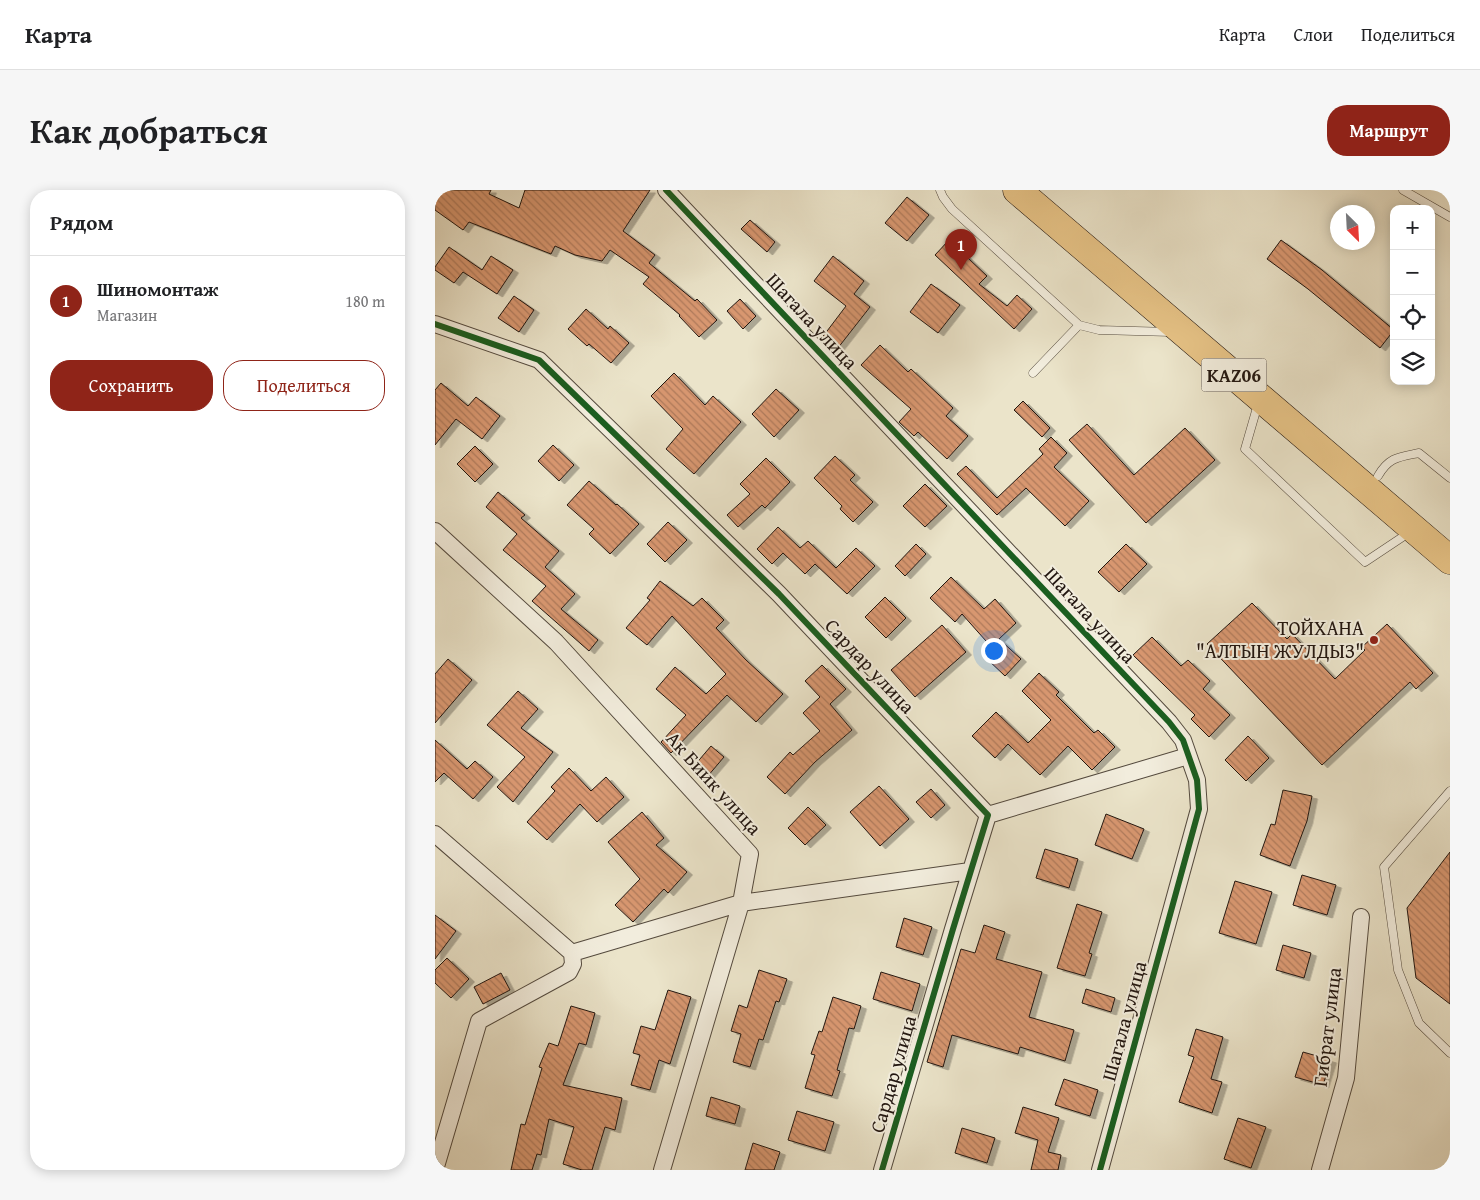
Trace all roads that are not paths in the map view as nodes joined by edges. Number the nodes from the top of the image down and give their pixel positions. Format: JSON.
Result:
{"nodes":[{"id":1,"x":666,"y":190,"type":"edge"},
{"id":2,"x":940,"y":190,"type":"edge"},
{"id":3,"x":1017,"y":190,"type":"edge"},
{"id":4,"x":1043,"y":190,"type":"edge"},
{"id":5,"x":1403,"y":190,"type":"edge"},
{"id":6,"x":1450,"y":217,"type":"edge"},
{"id":7,"x":435,"y":324,"type":"edge"},
{"id":8,"x":1079,"y":325,"type":"junction"},
{"id":9,"x":1183,"y":332,"type":"junction"},
{"id":10,"x":1033,"y":373,"type":"dead end"},
{"id":11,"x":1260,"y":397,"type":"junction"},
{"id":12,"x":1378,"y":476,"type":"junction"},
{"id":13,"x":1450,"y":478,"type":"edge"},
{"id":14,"x":1414,"y":530,"type":"junction"},
{"id":15,"x":435,"y":531,"type":"edge"},
{"id":16,"x":1450,"y":538,"type":"edge"},
{"id":17,"x":1450,"y":560,"type":"edge"},
{"id":18,"x":1188,"y":756,"type":"junction"},
{"id":19,"x":1450,"y":791,"type":"edge"},
{"id":20,"x":988,"y":816,"type":"junction"},
{"id":21,"x":435,"y":834,"type":"edge"},
{"id":22,"x":970,"y":871,"type":"junction"},
{"id":23,"x":741,"y":903,"type":"junction"},
{"id":24,"x":1361,"y":917,"type":"dead end"},
{"id":25,"x":572,"y":953,"type":"junction"},
{"id":26,"x":1450,"y":1053,"type":"edge"},
{"id":27,"x":435,"y":1170,"type":"edge"},
{"id":28,"x":662,"y":1170,"type":"edge"},
{"id":29,"x":883,"y":1170,"type":"edge"},
{"id":30,"x":1100,"y":1170,"type":"edge"},
{"id":31,"x":1321,"y":1170,"type":"edge"}],
"edges":[{"from":1,"to":18,"type":"street","name":"Шагала улица"},
{"from":2,"to":8,"type":"lane"},
{"from":3,"to":9,"type":"highway","number":"KАZ06"},
{"from":4,"to":12,"type":"highway","number":"KАZ06"},
{"from":5,"to":6,"type":"lane"},
{"from":7,"to":20,"type":"street","name":"Сардар улица"},
{"from":8,"to":9,"type":"lane"},
{"from":8,"to":10,"type":"lane"},
{"from":9,"to":11,"type":"highway","number":"KАZ06"},
{"from":11,"to":14,"type":"highway","number":"KАZ06"},
{"from":11,"to":14,"type":"lane"},
{"from":12,"to":13,"type":"lane"},
{"from":12,"to":16,"type":"highway","number":"KАZ06"},
{"from":14,"to":17,"type":"highway","number":"KАZ06"},
{"from":15,"to":23,"type":"street","name":"Ак Биик улица"},
{"from":18,"to":20,"type":"street"},
{"from":18,"to":30,"type":"street","name":"Шагала улица"},
{"from":19,"to":26,"type":"lane"},
{"from":20,"to":22,"type":"street","name":"Сардар улица"},
{"from":21,"to":25,"type":"street"},
{"from":22,"to":23,"type":"street"},
{"from":22,"to":29,"type":"street","name":"Сардар улица"},
{"from":23,"to":25,"type":"street"},
{"from":23,"to":28,"type":"street","name":"Ак Биик улица"},
{"from":24,"to":31,"type":"street","name":"Гибрат улица"},
{"from":25,"to":27,"type":"street"}]}
